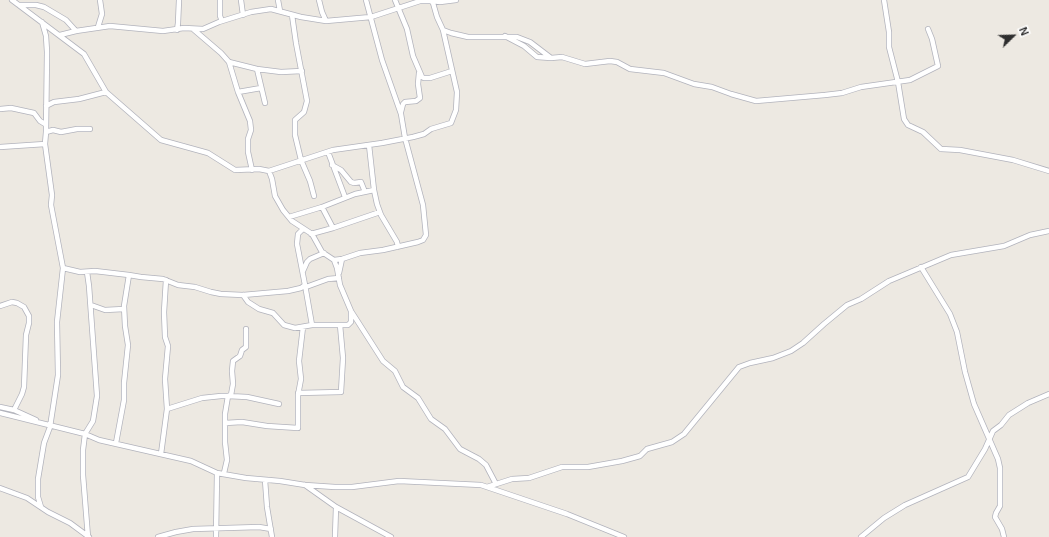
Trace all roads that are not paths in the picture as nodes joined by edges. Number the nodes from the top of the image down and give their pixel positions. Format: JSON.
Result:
{"nodes":[{"id":1,"x":12,"y":0,"type":"edge"},
{"id":2,"x":100,"y":0,"type":"edge"},
{"id":3,"x":179,"y":0,"type":"edge"},
{"id":4,"x":220,"y":0,"type":"edge"},
{"id":5,"x":241,"y":0,"type":"edge"},
{"id":6,"x":278,"y":0,"type":"edge"},
{"id":7,"x":319,"y":0,"type":"edge"},
{"id":8,"x":366,"y":0,"type":"edge"},
{"id":9,"x":395,"y":0,"type":"edge"},
{"id":10,"x":431,"y":0,"type":"edge"},
{"id":11,"x":456,"y":0,"type":"edge"},
{"id":12,"x":884,"y":0,"type":"edge"},
{"id":13,"x":19,"y":5,"type":"junction"},
{"id":14,"x":399,"y":9,"type":"junction"},
{"id":15,"x":280,"y":11,"type":"junction"},
{"id":16,"x":243,"y":15,"type":"junction"},
{"id":17,"x":292,"y":16,"type":"junction"},
{"id":18,"x":371,"y":17,"type":"junction"},
{"id":19,"x":222,"y":21,"type":"junction"},
{"id":20,"x":326,"y":21,"type":"junction"},
{"id":21,"x":42,"y":22,"type":"junction"},
{"id":22,"x":98,"y":27,"type":"junction"},
{"id":23,"x":193,"y":29,"type":"junction"},
{"id":24,"x":928,"y":29,"type":"dead end"},
{"id":25,"x":177,"y":30,"type":"junction"},
{"id":26,"x":443,"y":30,"type":"junction"},
{"id":27,"x":76,"y":31,"type":"junction"},
{"id":28,"x":60,"y":35,"type":"junction"},
{"id":29,"x":505,"y":36,"type":"junction"},
{"id":30,"x":551,"y":58,"type":"junction"},
{"id":31,"x":229,"y":62,"type":"junction"},
{"id":32,"x":257,"y":70,"type":"junction"},
{"id":33,"x":302,"y":71,"type":"junction"},
{"id":34,"x":452,"y":71,"type":"junction"},
{"id":35,"x":419,"y":73,"type":"junction"},
{"id":36,"x":898,"y":82,"type":"junction"},
{"id":37,"x":261,"y":88,"type":"junction"},
{"id":38,"x":106,"y":92,"type":"junction"},
{"id":39,"x":238,"y":92,"type":"junction"},
{"id":40,"x":265,"y":103,"type":"dead end"},
{"id":41,"x":46,"y":106,"type":"junction"},
{"id":42,"x":0,"y":109,"type":"edge"},
{"id":43,"x":401,"y":114,"type":"junction"},
{"id":44,"x":45,"y":124,"type":"junction"},
{"id":45,"x":90,"y":129,"type":"dead end"},
{"id":46,"x":46,"y":132,"type":"junction"},
{"id":47,"x":405,"y":138,"type":"junction"},
{"id":48,"x":45,"y":144,"type":"junction"},
{"id":49,"x":369,"y":145,"type":"junction"},
{"id":50,"x":0,"y":147,"type":"edge"},
{"id":51,"x":328,"y":152,"type":"junction"},
{"id":52,"x":300,"y":160,"type":"junction"},
{"id":53,"x":332,"y":165,"type":"junction"},
{"id":54,"x":252,"y":170,"type":"junction"},
{"id":55,"x":269,"y":171,"type":"junction"},
{"id":56,"x":1049,"y":171,"type":"edge"},
{"id":57,"x":374,"y":190,"type":"junction"},
{"id":58,"x":365,"y":192,"type":"junction"},
{"id":59,"x":314,"y":196,"type":"dead end"},
{"id":60,"x":345,"y":197,"type":"junction"},
{"id":61,"x":322,"y":207,"type":"junction"},
{"id":62,"x":380,"y":212,"type":"junction"},
{"id":63,"x":289,"y":217,"type":"junction"},
{"id":64,"x":303,"y":228,"type":"junction"},
{"id":65,"x":333,"y":228,"type":"junction"},
{"id":66,"x":1049,"y":231,"type":"edge"},
{"id":67,"x":311,"y":234,"type":"junction"},
{"id":68,"x":398,"y":246,"type":"junction"},
{"id":69,"x":324,"y":253,"type":"junction"},
{"id":70,"x":342,"y":259,"type":"junction"},
{"id":71,"x":334,"y":260,"type":"junction"},
{"id":72,"x":921,"y":267,"type":"junction"},
{"id":73,"x":63,"y":268,"type":"junction"},
{"id":74,"x":303,"y":271,"type":"junction"},
{"id":75,"x":87,"y":272,"type":"junction"},
{"id":76,"x":129,"y":275,"type":"junction"},
{"id":77,"x":339,"y":276,"type":"junction"},
{"id":78,"x":166,"y":280,"type":"junction"},
{"id":79,"x":305,"y":286,"type":"junction"},
{"id":80,"x":243,"y":295,"type":"junction"},
{"id":81,"x":0,"y":306,"type":"edge"},
{"id":82,"x":91,"y":306,"type":"junction"},
{"id":83,"x":124,"y":309,"type":"junction"},
{"id":84,"x":351,"y":310,"type":"junction"},
{"id":85,"x":312,"y":325,"type":"junction"},
{"id":86,"x":340,"y":325,"type":"junction"},
{"id":87,"x":304,"y":327,"type":"junction"},
{"id":88,"x":246,"y":329,"type":"dead end"},
{"id":89,"x":298,"y":393,"type":"junction"},
{"id":90,"x":1049,"y":394,"type":"edge"},
{"id":91,"x":227,"y":398,"type":"junction"},
{"id":92,"x":279,"y":404,"type":"dead end"},
{"id":93,"x":0,"y":407,"type":"edge"},
{"id":94,"x":166,"y":409,"type":"junction"},
{"id":95,"x":14,"y":410,"type":"junction"},
{"id":96,"x":0,"y":413,"type":"edge"},
{"id":97,"x":225,"y":423,"type":"junction"},
{"id":98,"x":48,"y":426,"type":"junction"},
{"id":99,"x":85,"y":434,"type":"junction"},
{"id":100,"x":989,"y":439,"type":"junction"},
{"id":101,"x":116,"y":443,"type":"junction"},
{"id":102,"x":161,"y":454,"type":"junction"},
{"id":103,"x":217,"y":473,"type":"junction"},
{"id":104,"x":224,"y":473,"type":"junction"},
{"id":105,"x":265,"y":480,"type":"junction"},
{"id":106,"x":496,"y":484,"type":"junction"},
{"id":107,"x":305,"y":486,"type":"junction"},
{"id":108,"x":486,"y":487,"type":"junction"},
{"id":109,"x":1,"y":489,"type":"edge"},
{"id":110,"x":40,"y":507,"type":"junction"},
{"id":111,"x":336,"y":507,"type":"junction"},
{"id":112,"x":216,"y":529,"type":"junction"},
{"id":113,"x":271,"y":529,"type":"junction"},
{"id":114,"x":88,"y":537,"type":"edge"},
{"id":115,"x":158,"y":537,"type":"edge"},
{"id":116,"x":216,"y":537,"type":"edge"},
{"id":117,"x":272,"y":537,"type":"edge"},
{"id":118,"x":335,"y":537,"type":"edge"},
{"id":119,"x":391,"y":537,"type":"edge"},
{"id":120,"x":624,"y":537,"type":"edge"},
{"id":121,"x":861,"y":537,"type":"edge"},
{"id":122,"x":1004,"y":537,"type":"edge"}],
"edges":[{"from":1,"to":13,"type":"street"},
{"from":2,"to":22,"type":"street"},
{"from":3,"to":25,"type":"street"},
{"from":4,"to":19,"type":"street"},
{"from":5,"to":16,"type":"street"},
{"from":6,"to":15,"type":"street"},
{"from":7,"to":20,"type":"street"},
{"from":8,"to":18,"type":"street"},
{"from":9,"to":14,"type":"street"},
{"from":10,"to":11,"type":"street"},
{"from":10,"to":14,"type":"street"},
{"from":10,"to":26,"type":"street"},
{"from":12,"to":36,"type":"street"},
{"from":13,"to":21,"type":"street"},
{"from":13,"to":27,"type":"street"},
{"from":14,"to":18,"type":"street"},
{"from":14,"to":35,"type":"street"},
{"from":15,"to":16,"type":"street"},
{"from":15,"to":17,"type":"street"},
{"from":16,"to":19,"type":"street"},
{"from":17,"to":20,"type":"street"},
{"from":17,"to":33,"type":"street"},
{"from":18,"to":20,"type":"street"},
{"from":18,"to":43,"type":"street"},
{"from":19,"to":23,"type":"street"},
{"from":21,"to":28,"type":"street"},
{"from":21,"to":41,"type":"street"},
{"from":22,"to":25,"type":"street"},
{"from":22,"to":27,"type":"street"},
{"from":23,"to":25,"type":"street"},
{"from":23,"to":31,"type":"street"},
{"from":24,"to":36,"type":"street"},
{"from":26,"to":29,"type":"street"},
{"from":26,"to":34,"type":"street"},
{"from":27,"to":28,"type":"street"},
{"from":28,"to":38,"type":"street"},
{"from":29,"to":30,"type":"street"},
{"from":29,"to":30,"type":"street"},
{"from":30,"to":36,"type":"street"},
{"from":31,"to":32,"type":"street"},
{"from":31,"to":39,"type":"street"},
{"from":32,"to":33,"type":"street"},
{"from":32,"to":37,"type":"street"},
{"from":33,"to":52,"type":"street"},
{"from":34,"to":35,"type":"street"},
{"from":34,"to":47,"type":"street"},
{"from":35,"to":43,"type":"street"},
{"from":36,"to":56,"type":"street"},
{"from":37,"to":39,"type":"street"},
{"from":37,"to":40,"type":"street"},
{"from":38,"to":41,"type":"street"},
{"from":38,"to":54,"type":"street"},
{"from":39,"to":54,"type":"street"},
{"from":41,"to":44,"type":"street"},
{"from":42,"to":44,"type":"street"},
{"from":43,"to":47,"type":"street"},
{"from":44,"to":46,"type":"street"},
{"from":45,"to":46,"type":"street"},
{"from":46,"to":48,"type":"street"},
{"from":47,"to":49,"type":"street"},
{"from":47,"to":68,"type":"street"},
{"from":48,"to":50,"type":"street"},
{"from":48,"to":73,"type":"street"},
{"from":49,"to":51,"type":"street"},
{"from":49,"to":57,"type":"street"},
{"from":51,"to":52,"type":"street"},
{"from":51,"to":53,"type":"street"},
{"from":52,"to":55,"type":"street"},
{"from":52,"to":59,"type":"street"},
{"from":53,"to":58,"type":"street"},
{"from":53,"to":60,"type":"street"},
{"from":54,"to":55,"type":"street"},
{"from":55,"to":63,"type":"street"},
{"from":57,"to":58,"type":"street"},
{"from":57,"to":62,"type":"street"},
{"from":58,"to":60,"type":"street"},
{"from":60,"to":61,"type":"street"},
{"from":61,"to":63,"type":"street"},
{"from":61,"to":65,"type":"street"},
{"from":62,"to":65,"type":"street"},
{"from":62,"to":68,"type":"street"},
{"from":63,"to":64,"type":"street"},
{"from":64,"to":67,"type":"street"},
{"from":64,"to":74,"type":"street"},
{"from":65,"to":67,"type":"street"},
{"from":66,"to":72,"type":"street"},
{"from":67,"to":69,"type":"street"},
{"from":68,"to":70,"type":"street"},
{"from":69,"to":71,"type":"street"},
{"from":69,"to":74,"type":"street"},
{"from":70,"to":71,"type":"street"},
{"from":70,"to":77,"type":"street"},
{"from":71,"to":77,"type":"street"},
{"from":72,"to":100,"type":"street"},
{"from":72,"to":106,"type":"street"},
{"from":73,"to":75,"type":"street"},
{"from":73,"to":98,"type":"street"},
{"from":74,"to":79,"type":"street"},
{"from":75,"to":76,"type":"street"},
{"from":75,"to":82,"type":"street"},
{"from":76,"to":78,"type":"street"},
{"from":76,"to":83,"type":"street"},
{"from":77,"to":79,"type":"street"},
{"from":77,"to":84,"type":"street"},
{"from":78,"to":80,"type":"street"},
{"from":78,"to":94,"type":"street"},
{"from":79,"to":80,"type":"street"},
{"from":79,"to":85,"type":"street"},
{"from":80,"to":87,"type":"street"},
{"from":81,"to":95,"type":"street"},
{"from":82,"to":83,"type":"street"},
{"from":82,"to":99,"type":"street"},
{"from":83,"to":101,"type":"street"},
{"from":84,"to":86,"type":"street"},
{"from":84,"to":106,"type":"street"},
{"from":85,"to":86,"type":"street"},
{"from":85,"to":87,"type":"street"},
{"from":86,"to":89,"type":"street"},
{"from":87,"to":89,"type":"street"},
{"from":88,"to":91,"type":"street"},
{"from":89,"to":97,"type":"street"},
{"from":90,"to":100,"type":"street"},
{"from":91,"to":92,"type":"street"},
{"from":91,"to":94,"type":"street"},
{"from":91,"to":97,"type":"street"},
{"from":93,"to":95,"type":"street"},
{"from":94,"to":102,"type":"street"},
{"from":95,"to":98,"type":"street"},
{"from":96,"to":98,"type":"street"},
{"from":97,"to":104,"type":"street"},
{"from":98,"to":99,"type":"street"},
{"from":98,"to":110,"type":"street"},
{"from":99,"to":101,"type":"street"},
{"from":99,"to":114,"type":"street"},
{"from":100,"to":121,"type":"street"},
{"from":100,"to":122,"type":"street"},
{"from":101,"to":102,"type":"street"},
{"from":102,"to":103,"type":"street"},
{"from":103,"to":104,"type":"street"},
{"from":103,"to":112,"type":"street"},
{"from":104,"to":105,"type":"street"},
{"from":105,"to":107,"type":"street"},
{"from":105,"to":113,"type":"street"},
{"from":106,"to":108,"type":"street"},
{"from":107,"to":108,"type":"street"},
{"from":107,"to":111,"type":"street"},
{"from":108,"to":120,"type":"street"},
{"from":109,"to":110,"type":"street"},
{"from":110,"to":114,"type":"street"},
{"from":111,"to":118,"type":"street"},
{"from":111,"to":119,"type":"street"},
{"from":112,"to":113,"type":"street"},
{"from":112,"to":115,"type":"street"},
{"from":112,"to":116,"type":"street"},
{"from":113,"to":117,"type":"street"}]}
